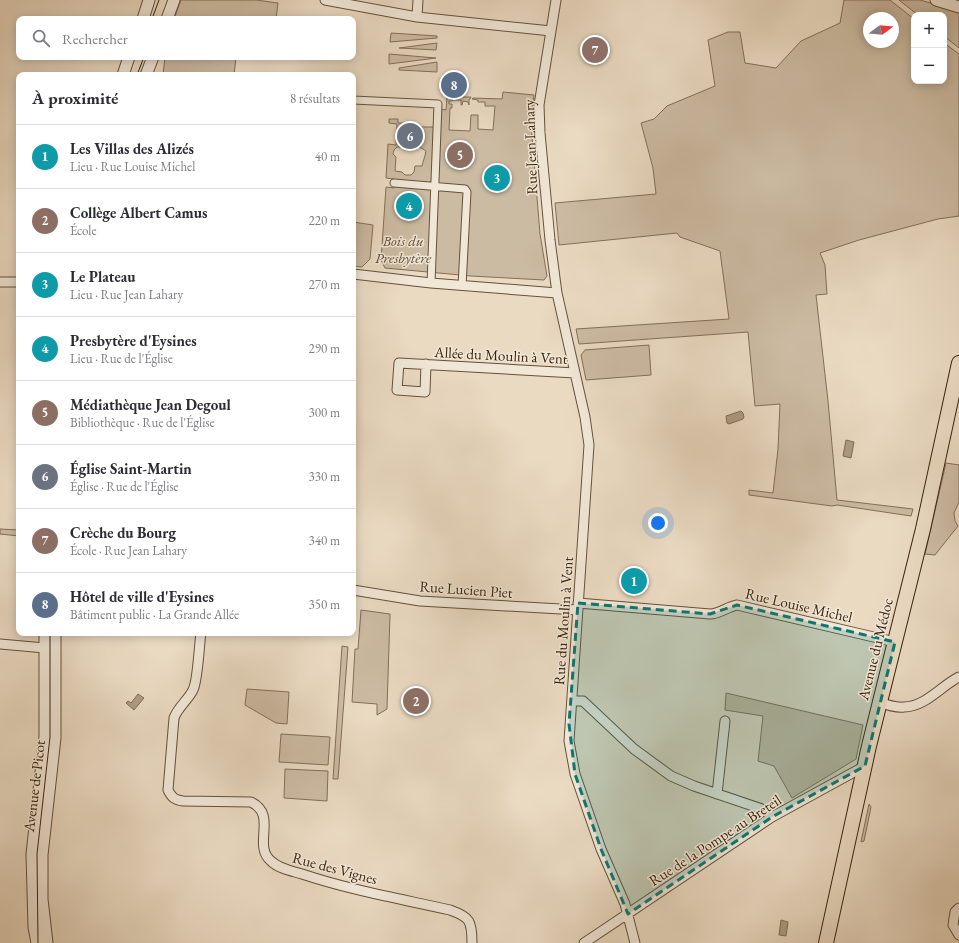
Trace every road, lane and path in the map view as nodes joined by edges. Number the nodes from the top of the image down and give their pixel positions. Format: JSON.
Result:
{"nodes":[{"id":1,"x":149,"y":0,"type":"edge"},
{"id":2,"x":174,"y":0,"type":"edge"},
{"id":3,"x":325,"y":0,"type":"edge"},
{"id":4,"x":418,"y":0,"type":"edge"},
{"id":5,"x":556,"y":0,"type":"edge"},
{"id":6,"x":936,"y":0,"type":"edge"},
{"id":7,"x":959,"y":7,"type":"edge"},
{"id":8,"x":143,"y":16,"type":"edge"},
{"id":9,"x":168,"y":16,"type":"edge"},
{"id":10,"x":417,"y":17,"type":"junction"},
{"id":11,"x":551,"y":31,"type":"junction"},
{"id":12,"x":128,"y":60,"type":"edge"},
{"id":13,"x":152,"y":60,"type":"edge"},
{"id":14,"x":124,"y":72,"type":"edge"},
{"id":15,"x":147,"y":72,"type":"edge"},
{"id":16,"x":356,"y":100,"type":"edge"},
{"id":17,"x":394,"y":183,"type":"dead end"},
{"id":18,"x":435,"y":187,"type":"junction"},
{"id":19,"x":356,"y":274,"type":"edge"},
{"id":20,"x":0,"y":282,"type":"edge"},
{"id":21,"x":16,"y":282,"type":"edge"},
{"id":22,"x":430,"y":283,"type":"junction"},
{"id":23,"x":462,"y":286,"type":"junction"},
{"id":24,"x":557,"y":293,"type":"junction"},
{"id":25,"x":959,"y":363,"type":"edge"},
{"id":26,"x":426,"y":364,"type":"dead end"},
{"id":27,"x":575,"y":373,"type":"junction"},
{"id":28,"x":356,"y":590,"type":"edge"},
{"id":29,"x":578,"y":606,"type":"junction"},
{"id":30,"x":45,"y":636,"type":"edge"},
{"id":31,"x":55,"y":636,"type":"edge"},
{"id":32,"x":200,"y":636,"type":"edge"},
{"id":33,"x":895,"y":642,"type":"junction"},
{"id":34,"x":0,"y":644,"type":"edge"},
{"id":35,"x":45,"y":648,"type":"junction"},
{"id":36,"x":959,"y":677,"type":"edge"},
{"id":37,"x":572,"y":701,"type":"junction"},
{"id":38,"x":879,"y":702,"type":"junction"},
{"id":39,"x":725,"y":721,"type":"dead end"},
{"id":40,"x":864,"y":766,"type":"junction"},
{"id":41,"x":717,"y":794,"type":"junction"},
{"id":42,"x":772,"y":817,"type":"junction"},
{"id":43,"x":959,"y":908,"type":"edge"},
{"id":44,"x":628,"y":914,"type":"junction"},
{"id":45,"x":959,"y":935,"type":"edge"},
{"id":46,"x":44,"y":942,"type":"edge"},
{"id":47,"x":472,"y":943,"type":"edge"},
{"id":48,"x":584,"y":943,"type":"edge"},
{"id":49,"x":635,"y":943,"type":"edge"},
{"id":50,"x":826,"y":943,"type":"edge"}],
"edges":[{"from":1,"to":8,"type":"street"},
{"from":2,"to":9,"type":"street"},
{"from":3,"to":10,"type":"street"},
{"from":4,"to":10,"type":"street"},
{"from":5,"to":11,"type":"street","name":"Rue Jean Lahary"},
{"from":6,"to":7,"type":"street"},
{"from":10,"to":11,"type":"street"},
{"from":11,"to":24,"type":"street","name":"Rue Jean Lahary"},
{"from":12,"to":14,"type":"street"},
{"from":13,"to":15,"type":"street"},
{"from":16,"to":18,"type":"street"},
{"from":17,"to":18,"type":"street"},
{"from":18,"to":22,"type":"street"},
{"from":18,"to":23,"type":"street"},
{"from":19,"to":22,"type":"street"},
{"from":20,"to":21,"type":"street"},
{"from":22,"to":23,"type":"street"},
{"from":23,"to":24,"type":"street"},
{"from":24,"to":27,"type":"street","name":"Rue du Moulin à Vent"},
{"from":25,"to":33,"type":"main road","name":"Avenue du Médoc"},
{"from":26,"to":27,"type":"street","name":"Allée du Moulin à Vent"},
{"from":27,"to":29,"type":"street","name":"Rue du Moulin à Vent"},
{"from":28,"to":29,"type":"street","name":"Rue Lucien Piet"},
{"from":29,"to":33,"type":"street","name":"Rue Louise Michel"},
{"from":29,"to":37,"type":"street","name":"Rue du Moulin à Vent"},
{"from":30,"to":35,"type":"street","name":"Avenue de Picot"},
{"from":31,"to":46,"type":"street","name":"Avenue de Picot"},
{"from":32,"to":47,"type":"street","name":"Rue des Vignes"},
{"from":33,"to":38,"type":"main road","name":"Avenue du Médoc"},
{"from":34,"to":35,"type":"street"},
{"from":35,"to":46,"type":"street","name":"Avenue de Picot"},
{"from":36,"to":38,"type":"street"},
{"from":37,"to":41,"type":"street"},
{"from":37,"to":44,"type":"street","name":"Rue du Moulin à Vent"},
{"from":38,"to":40,"type":"main road","name":"Avenue du Médoc"},
{"from":39,"to":41,"type":"street"},
{"from":40,"to":42,"type":"street","name":"Rue de la Pompe au Breteil"},
{"from":40,"to":50,"type":"main road","name":"Avenue du Médoc"},
{"from":41,"to":42,"type":"street"},
{"from":42,"to":44,"type":"street","name":"Rue de la Pompe au Breteil"},
{"from":43,"to":45,"type":"street"},
{"from":44,"to":48,"type":"street","name":"Rue de la Pompe au Breteil"},
{"from":44,"to":49,"type":"street","name":"Rue du Moulin à Vent"}]}
